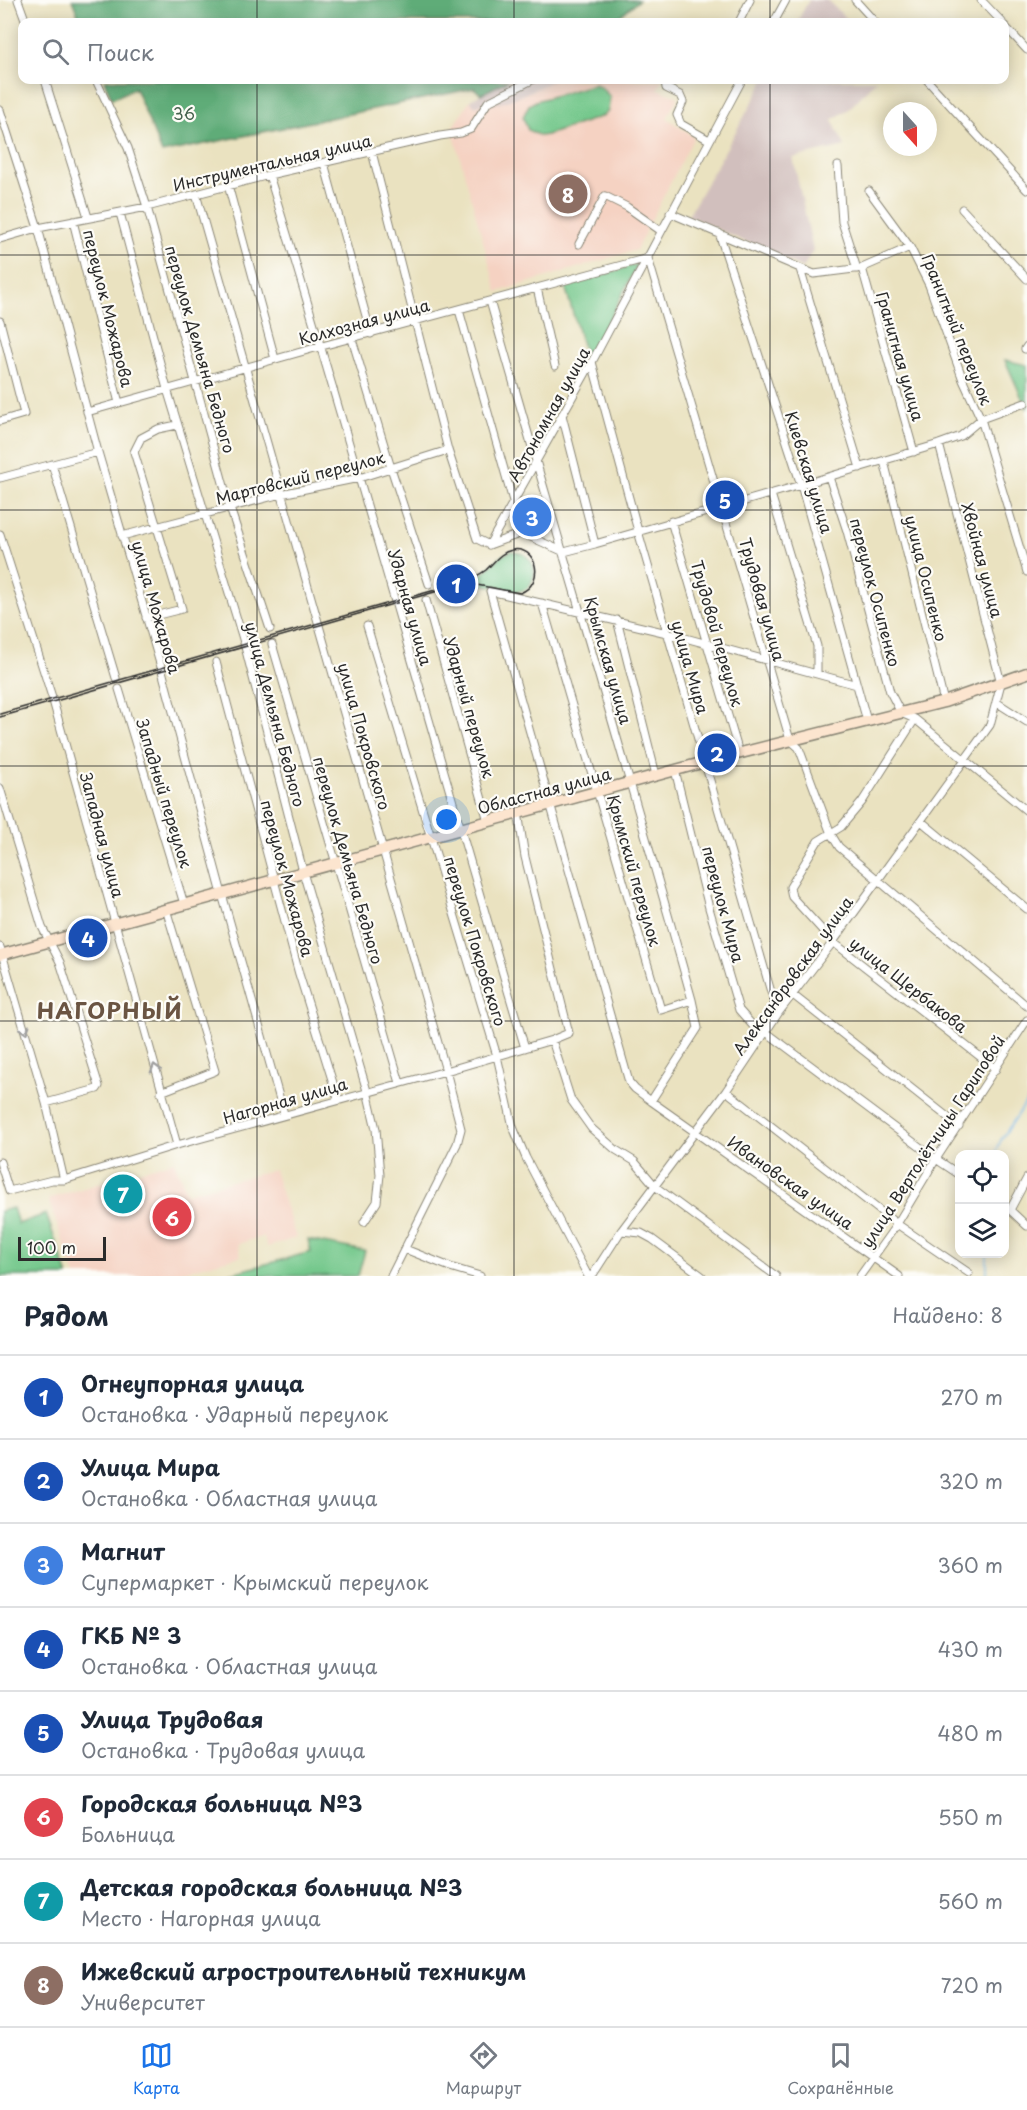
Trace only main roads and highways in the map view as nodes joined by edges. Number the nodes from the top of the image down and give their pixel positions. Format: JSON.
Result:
{"nodes":[{"id":1,"x":1027,"y":673,"type":"edge"},
{"id":2,"x":1,"y":952,"type":"edge"}],
"edges":[{"from":1,"to":2,"type":"main road","name":"Областная улица"}]}
